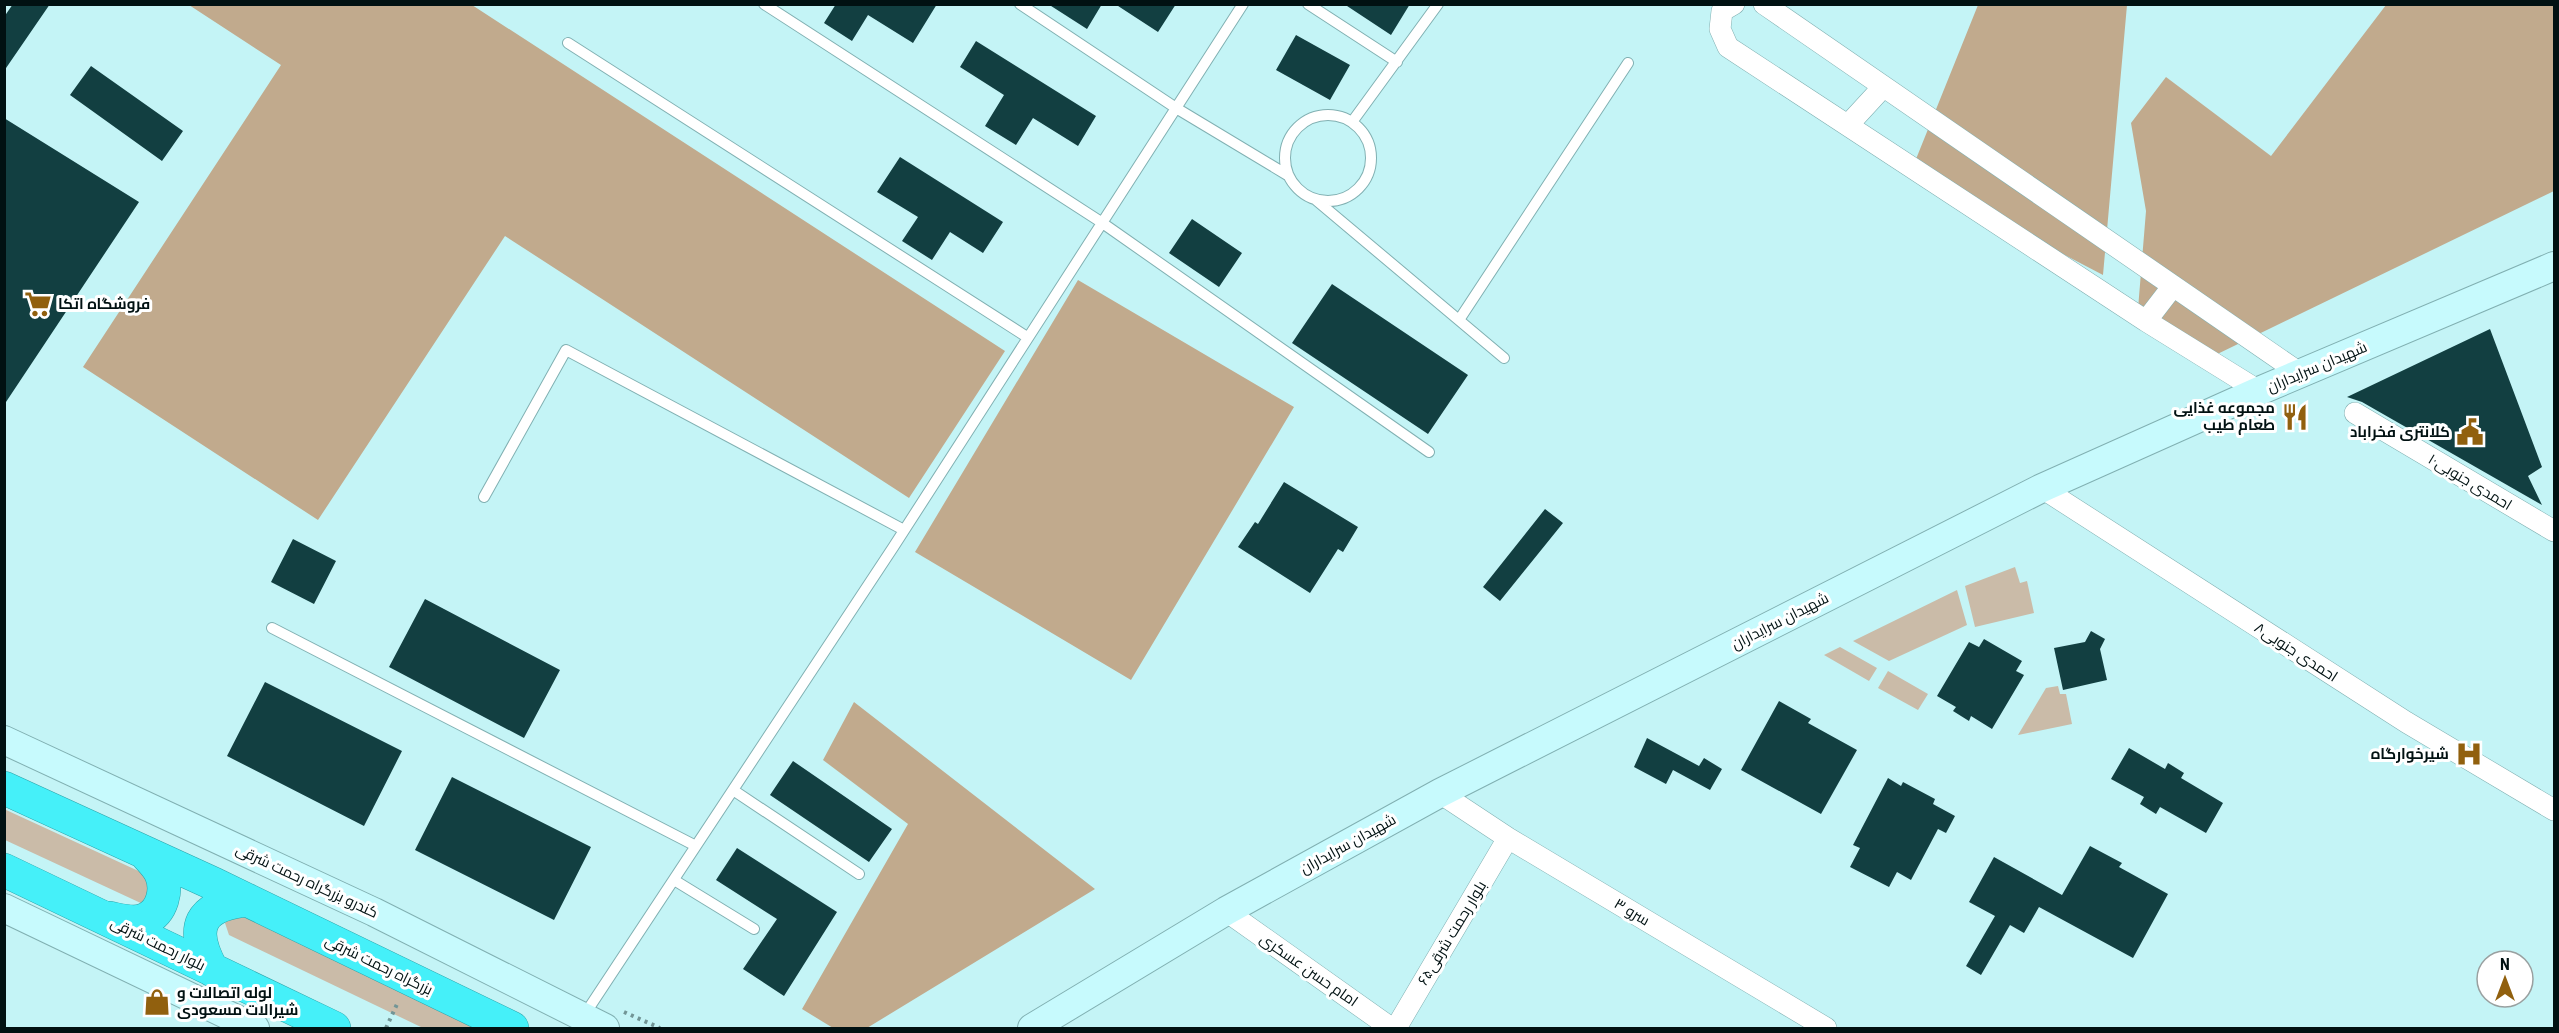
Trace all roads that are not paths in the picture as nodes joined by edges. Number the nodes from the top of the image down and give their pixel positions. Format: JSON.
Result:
{"nodes":[{"id":1,"x":764,"y":4,"type":"edge"},
{"id":2,"x":1020,"y":4,"type":"edge"},
{"id":3,"x":1243,"y":4,"type":"edge"},
{"id":4,"x":1308,"y":4,"type":"edge"},
{"id":5,"x":1438,"y":4,"type":"edge"},
{"id":6,"x":1734,"y":4,"type":"edge"},
{"id":7,"x":1764,"y":4,"type":"edge"},
{"id":8,"x":568,"y":43,"type":"dead end"},
{"id":9,"x":1397,"y":62,"type":"junction"},
{"id":10,"x":1628,"y":63,"type":"dead end"},
{"id":11,"x":1883,"y":87,"type":"junction"},
{"id":12,"x":1176,"y":108,"type":"junction"},
{"id":13,"x":1352,"y":122,"type":"junction"},
{"id":14,"x":1848,"y":126,"type":"junction"},
{"id":15,"x":1289,"y":176,"type":"junction"},
{"id":16,"x":1314,"y":198,"type":"junction"},
{"id":17,"x":1101,"y":222,"type":"junction"},
{"id":18,"x":2554,"y":266,"type":"edge"},
{"id":19,"x":2173,"y":286,"type":"junction"},
{"id":20,"x":1459,"y":320,"type":"junction"},
{"id":21,"x":2146,"y":321,"type":"junction"},
{"id":22,"x":1027,"y":338,"type":"junction"},
{"id":23,"x":1504,"y":358,"type":"dead end"},
{"id":24,"x":2301,"y":374,"type":"junction"},
{"id":25,"x":2259,"y":391,"type":"junction"},
{"id":26,"x":2355,"y":413,"type":"dead end"},
{"id":27,"x":1429,"y":452,"type":"dead end"},
{"id":28,"x":2042,"y":488,"type":"junction"},
{"id":29,"x":483,"y":497,"type":"dead end"},
{"id":30,"x":904,"y":530,"type":"junction"},
{"id":31,"x":2554,"y":531,"type":"edge"},
{"id":32,"x":272,"y":628,"type":"dead end"},
{"id":33,"x":4,"y":740,"type":"edge"},
{"id":34,"x":4,"y":788,"type":"edge"},
{"id":35,"x":733,"y":790,"type":"junction"},
{"id":36,"x":1440,"y":793,"type":"junction"},
{"id":37,"x":2554,"y":810,"type":"edge"},
{"id":38,"x":1508,"y":838,"type":"junction"},
{"id":39,"x":696,"y":846,"type":"junction"},
{"id":40,"x":144,"y":852,"type":"junction"},
{"id":41,"x":4,"y":870,"type":"edge"},
{"id":42,"x":859,"y":874,"type":"dead end"},
{"id":43,"x":674,"y":880,"type":"junction"},
{"id":44,"x":247,"y":900,"type":"junction"},
{"id":45,"x":4,"y":908,"type":"edge"},
{"id":46,"x":1226,"y":911,"type":"junction"},
{"id":47,"x":104,"y":918,"type":"junction"},
{"id":48,"x":754,"y":929,"type":"dead end"},
{"id":49,"x":212,"y":970,"type":"junction"},
{"id":50,"x":594,"y":1023,"type":"edge"},
{"id":51,"x":255,"y":1029,"type":"edge"},
{"id":52,"x":334,"y":1029,"type":"edge"},
{"id":53,"x":512,"y":1029,"type":"edge"},
{"id":54,"x":1032,"y":1029,"type":"edge"},
{"id":55,"x":1394,"y":1029,"type":"edge"},
{"id":56,"x":1826,"y":1029,"type":"edge"}],
"edges":[{"from":1,"to":17,"type":"lane"},
{"from":2,"to":12,"type":"lane"},
{"from":3,"to":12,"type":"lane"},
{"from":4,"to":9,"type":"lane"},
{"from":5,"to":9,"type":"lane"},
{"from":6,"to":14,"type":"street"},
{"from":7,"to":11,"type":"street"},
{"from":8,"to":22,"type":"lane"},
{"from":9,"to":13,"type":"lane"},
{"from":10,"to":20,"type":"lane"},
{"from":11,"to":14,"type":"street"},
{"from":11,"to":19,"type":"street"},
{"from":12,"to":15,"type":"lane"},
{"from":12,"to":17,"type":"lane"},
{"from":13,"to":15,"type":"lane"},
{"from":13,"to":16,"type":"lane"},
{"from":14,"to":21,"type":"street"},
{"from":15,"to":16,"type":"lane"},
{"from":16,"to":20,"type":"lane"},
{"from":17,"to":22,"type":"lane"},
{"from":17,"to":27,"type":"lane"},
{"from":18,"to":24,"type":"street","name":"شهیدان سرایداران"},
{"from":19,"to":21,"type":"street"},
{"from":19,"to":24,"type":"street"},
{"from":20,"to":23,"type":"lane"},
{"from":21,"to":25,"type":"street"},
{"from":22,"to":30,"type":"lane"},
{"from":24,"to":25,"type":"street","name":"شهیدان سرایداران"},
{"from":25,"to":28,"type":"street","name":"شهیدان سرایداران"},
{"from":26,"to":31,"type":"street","name":"احمدی جنوبی۱۰"},
{"from":28,"to":36,"type":"street","name":"شهیدان سرایداران"},
{"from":28,"to":37,"type":"street","name":"احمدی جنوبی۸"},
{"from":29,"to":30,"type":"lane"},
{"from":30,"to":35,"type":"lane"},
{"from":32,"to":39,"type":"lane"},
{"from":33,"to":50,"type":"street","name":"کندرو بزرگراه رحمت شرقی"},
{"from":34,"to":40,"type":"highway"},
{"from":35,"to":39,"type":"lane"},
{"from":35,"to":42,"type":"lane"},
{"from":36,"to":38,"type":"street","name":"سرو ۳"},
{"from":36,"to":46,"type":"street","name":"شهیدان سرایداران"},
{"from":38,"to":55,"type":"street","name":"بلوار رحمت شرقی۶۵"},
{"from":38,"to":56,"type":"street","name":"سرو ۳"},
{"from":39,"to":43,"type":"lane"},
{"from":40,"to":44,"type":"highway"},
{"from":40,"to":47,"type":"highway"},
{"from":41,"to":47,"type":"highway"},
{"from":43,"to":48,"type":"lane"},
{"from":43,"to":50,"type":"lane"},
{"from":44,"to":49,"type":"highway"},
{"from":44,"to":53,"type":"highway","name":"بزرگراه رحمت شرقی"},
{"from":45,"to":51,"type":"street"},
{"from":46,"to":54,"type":"street","name":"شهیدان سرایداران"},
{"from":46,"to":55,"type":"street","name":"امام حسن عسکری"},
{"from":47,"to":49,"type":"highway","name":"بلوار رحمت شرقی"},
{"from":49,"to":52,"type":"highway"}]}
